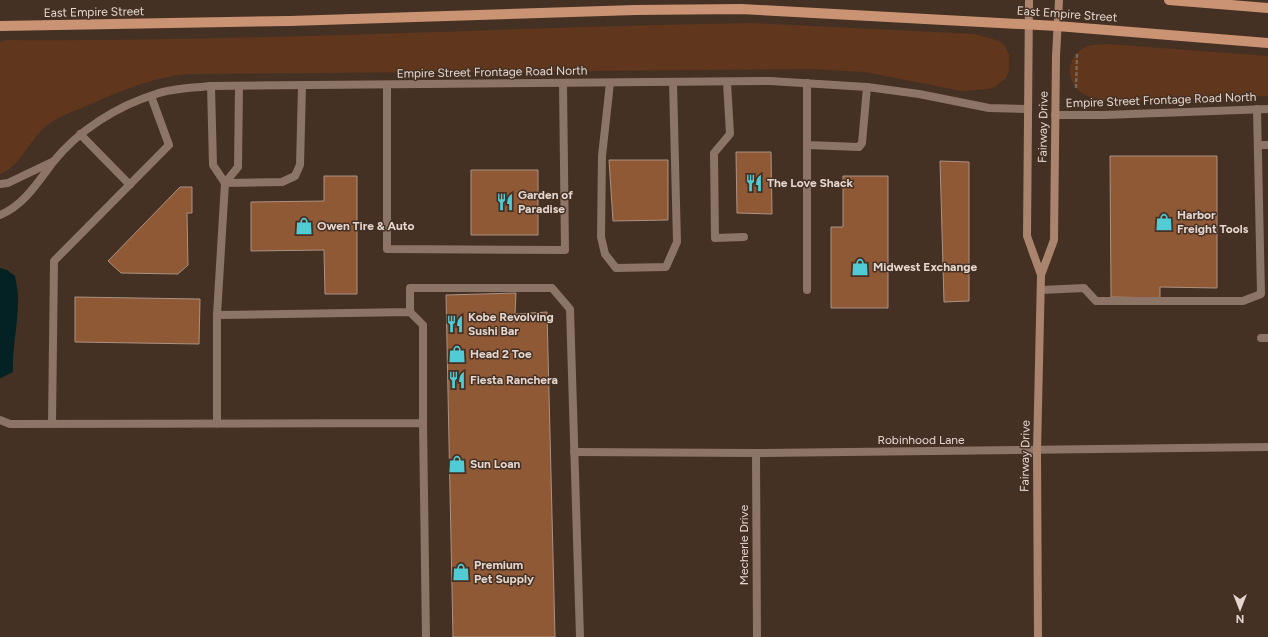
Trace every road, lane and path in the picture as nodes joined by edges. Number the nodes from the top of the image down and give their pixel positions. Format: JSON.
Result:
{"nodes":[{"id":1,"x":1028,"y":0,"type":"edge"},
{"id":2,"x":1059,"y":0,"type":"edge"},
{"id":3,"x":1169,"y":0,"type":"edge"},
{"id":4,"x":1268,"y":8,"type":"edge"},
{"id":5,"x":1028,"y":24,"type":"junction"},
{"id":6,"x":0,"y":26,"type":"edge"},
{"id":7,"x":1057,"y":26,"type":"junction"},
{"id":8,"x":1268,"y":42,"type":"edge"},
{"id":9,"x":1077,"y":54,"type":"dead end"},
{"id":10,"x":673,"y":82,"type":"junction"},
{"id":11,"x":727,"y":82,"type":"junction"},
{"id":12,"x":610,"y":83,"type":"junction"},
{"id":13,"x":807,"y":83,"type":"junction"},
{"id":14,"x":564,"y":84,"type":"junction"},
{"id":15,"x":388,"y":85,"type":"junction"},
{"id":16,"x":211,"y":86,"type":"junction"},
{"id":17,"x":239,"y":86,"type":"junction"},
{"id":18,"x":302,"y":86,"type":"junction"},
{"id":19,"x":867,"y":87,"type":"junction"},
{"id":20,"x":1076,"y":88,"type":"dead end"},
{"id":21,"x":151,"y":96,"type":"junction"},
{"id":22,"x":1027,"y":109,"type":"junction"},
{"id":23,"x":1257,"y":109,"type":"junction"},
{"id":24,"x":1268,"y":109,"type":"edge"},
{"id":25,"x":1055,"y":115,"type":"junction"},
{"id":26,"x":80,"y":134,"type":"junction"},
{"id":27,"x":807,"y":145,"type":"junction"},
{"id":28,"x":1258,"y":145,"type":"junction"},
{"id":29,"x":1268,"y":145,"type":"edge"},
{"id":30,"x":54,"y":161,"type":"junction"},
{"id":31,"x":225,"y":183,"type":"junction"},
{"id":32,"x":0,"y":184,"type":"edge"},
{"id":33,"x":130,"y":185,"type":"junction"},
{"id":34,"x":0,"y":215,"type":"edge"},
{"id":35,"x":744,"y":237,"type":"dead end"},
{"id":36,"x":1041,"y":275,"type":"junction"},
{"id":37,"x":807,"y":290,"type":"dead end"},
{"id":38,"x":1041,"y":290,"type":"junction"},
{"id":39,"x":1264,"y":294,"type":"edge"},
{"id":40,"x":410,"y":312,"type":"junction"},
{"id":41,"x":217,"y":314,"type":"junction"},
{"id":42,"x":0,"y":420,"type":"edge"},
{"id":43,"x":423,"y":423,"type":"junction"},
{"id":44,"x":52,"y":424,"type":"junction"},
{"id":45,"x":217,"y":424,"type":"junction"},
{"id":46,"x":1268,"y":447,"type":"edge"},
{"id":47,"x":1037,"y":451,"type":"junction"},
{"id":48,"x":574,"y":452,"type":"junction"},
{"id":49,"x":756,"y":453,"type":"junction"},
{"id":50,"x":426,"y":637,"type":"edge"},
{"id":51,"x":580,"y":637,"type":"edge"},
{"id":52,"x":757,"y":637,"type":"edge"},
{"id":53,"x":1038,"y":637,"type":"edge"}],
"edges":[{"from":1,"to":5,"type":"main road","name":"Fairway Drive"},
{"from":2,"to":7,"type":"main road","name":"Fairway Drive"},
{"from":3,"to":4,"type":"main road"},
{"from":5,"to":6,"type":"main road","name":"East Empire Street"},
{"from":5,"to":7,"type":"main road","name":"East Empire Street"},
{"from":5,"to":22,"type":"main road","name":"Fairway Drive"},
{"from":7,"to":8,"type":"main road","name":"East Empire Street"},
{"from":7,"to":25,"type":"main road","name":"Fairway Drive"},
{"from":9,"to":20,"type":"path"},
{"from":10,"to":11,"type":"street","name":"Empire Street Frontage Road North"},
{"from":10,"to":12,"type":"street","name":"Empire Street Frontage Road North"},
{"from":10,"to":12,"type":"street"},
{"from":11,"to":13,"type":"street","name":"Empire Street Frontage Road North"},
{"from":11,"to":35,"type":"street"},
{"from":12,"to":14,"type":"street","name":"Empire Street Frontage Road North"},
{"from":13,"to":19,"type":"street","name":"Empire Street Frontage Road North"},
{"from":13,"to":27,"type":"street"},
{"from":14,"to":15,"type":"street","name":"Empire Street Frontage Road North"},
{"from":14,"to":15,"type":"street"},
{"from":15,"to":18,"type":"street","name":"Empire Street Frontage Road North"},
{"from":16,"to":17,"type":"street","name":"Empire Street Frontage Road North"},
{"from":16,"to":21,"type":"street","name":"Empire Street Frontage Road North"},
{"from":16,"to":31,"type":"street"},
{"from":17,"to":18,"type":"street","name":"Empire Street Frontage Road North"},
{"from":17,"to":31,"type":"street"},
{"from":18,"to":31,"type":"street"},
{"from":19,"to":22,"type":"street","name":"Empire Street Frontage Road North"},
{"from":19,"to":27,"type":"street"},
{"from":21,"to":26,"type":"street","name":"Empire Street Frontage Road North"},
{"from":21,"to":33,"type":"street"},
{"from":22,"to":36,"type":"main road","name":"Fairway Drive"},
{"from":23,"to":24,"type":"street","name":"Empire Street Frontage Road North"},
{"from":23,"to":25,"type":"street","name":"Empire Street Frontage Road North"},
{"from":23,"to":28,"type":"street"},
{"from":25,"to":36,"type":"main road","name":"Fairway Drive"},
{"from":26,"to":30,"type":"street","name":"Empire Street Frontage Road North"},
{"from":26,"to":33,"type":"street"},
{"from":27,"to":37,"type":"street"},
{"from":28,"to":29,"type":"street"},
{"from":28,"to":39,"type":"street"},
{"from":30,"to":32,"type":"street"},
{"from":30,"to":34,"type":"street","name":"Empire Street Frontage Road North"},
{"from":31,"to":41,"type":"street"},
{"from":33,"to":44,"type":"street"},
{"from":36,"to":38,"type":"main road","name":"Fairway Drive"},
{"from":38,"to":39,"type":"street"},
{"from":38,"to":47,"type":"main road","name":"Fairway Drive"},
{"from":40,"to":41,"type":"street"},
{"from":40,"to":43,"type":"street"},
{"from":40,"to":48,"type":"street"},
{"from":41,"to":45,"type":"street"},
{"from":42,"to":44,"type":"street"},
{"from":43,"to":45,"type":"street"},
{"from":43,"to":50,"type":"street"},
{"from":44,"to":45,"type":"street"},
{"from":46,"to":47,"type":"street","name":"Robinhood Lane"},
{"from":47,"to":49,"type":"street","name":"Robinhood Lane"},
{"from":47,"to":53,"type":"main road","name":"Fairway Drive"},
{"from":48,"to":49,"type":"street","name":"Robinhood Lane"},
{"from":48,"to":51,"type":"street"},
{"from":49,"to":52,"type":"street","name":"Mecherle Drive"}]}
